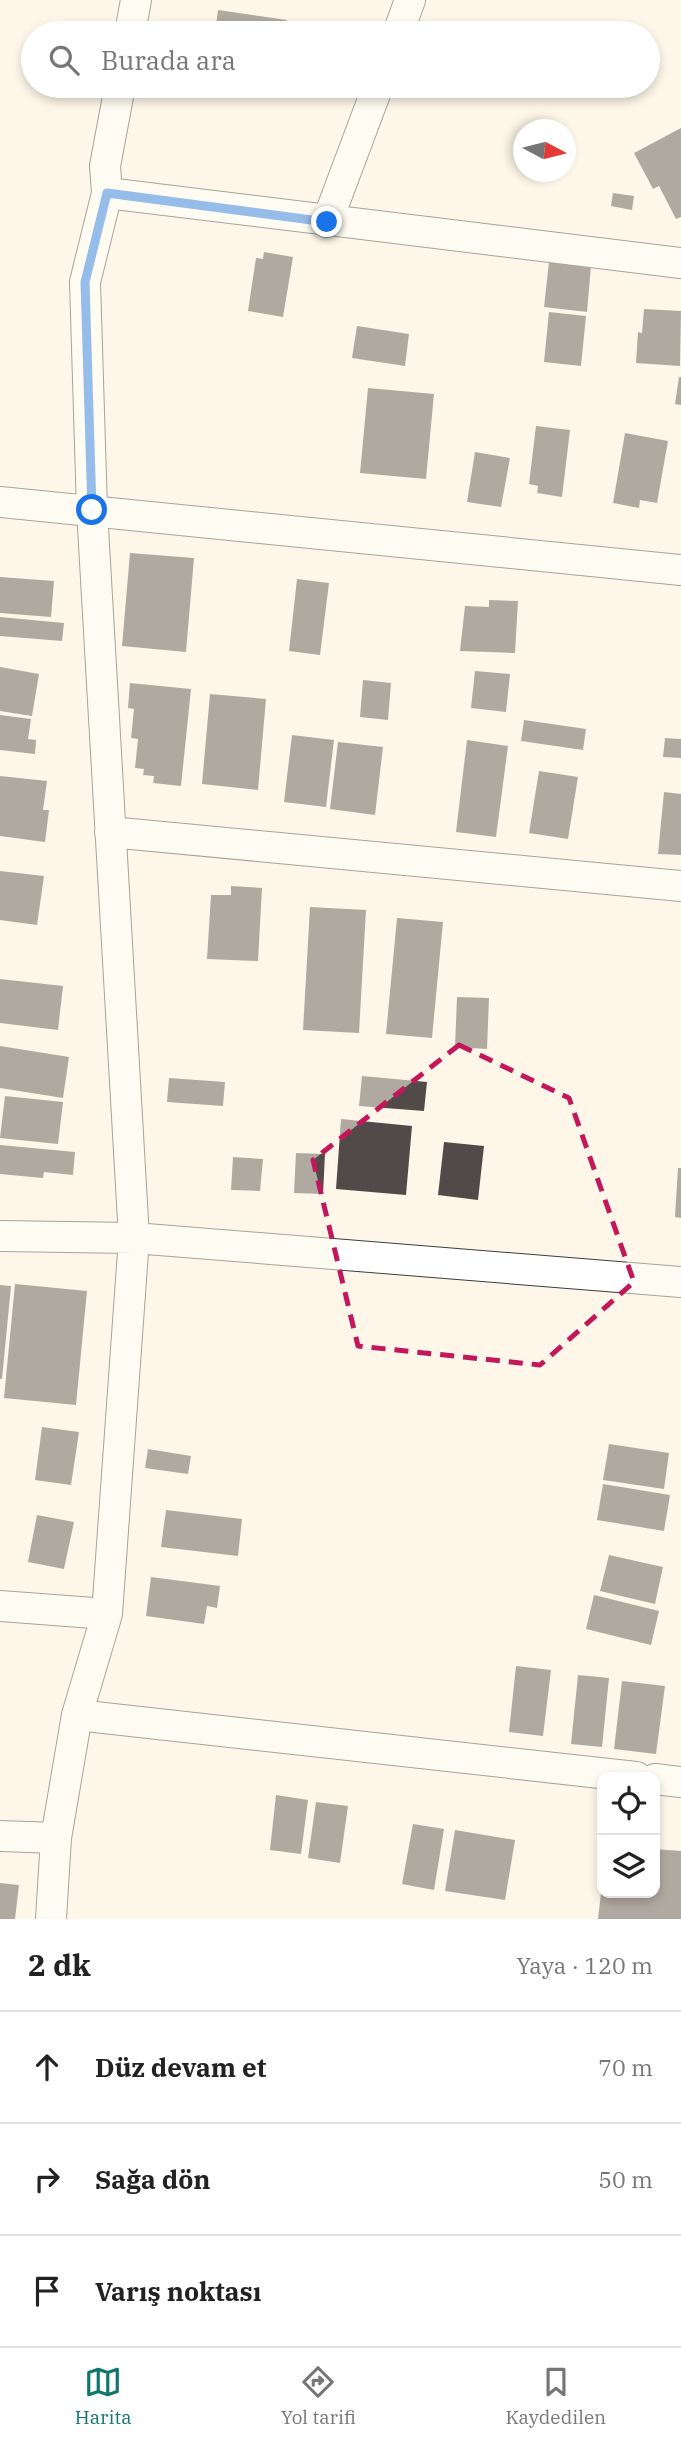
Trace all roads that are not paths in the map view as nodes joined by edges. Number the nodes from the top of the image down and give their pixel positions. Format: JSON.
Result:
{"nodes":[{"id":1,"x":136,"y":0,"type":"edge"},
{"id":2,"x":410,"y":0,"type":"edge"},
{"id":3,"x":132,"y":21,"type":"edge"},
{"id":4,"x":402,"y":21,"type":"edge"},
{"id":5,"x":118,"y":98,"type":"edge"},
{"id":6,"x":374,"y":98,"type":"edge"},
{"id":7,"x":107,"y":193,"type":"junction"},
{"id":8,"x":327,"y":222,"type":"junction"},
{"id":9,"x":681,"y":264,"type":"edge"},
{"id":10,"x":0,"y":502,"type":"edge"},
{"id":11,"x":92,"y":510,"type":"junction"},
{"id":12,"x":681,"y":570,"type":"edge"},
{"id":13,"x":110,"y":832,"type":"junction"},
{"id":14,"x":681,"y":887,"type":"edge"},
{"id":15,"x":0,"y":1236,"type":"edge"},
{"id":16,"x":134,"y":1238,"type":"junction"},
{"id":17,"x":681,"y":1282,"type":"edge"},
{"id":18,"x":0,"y":1606,"type":"edge"},
{"id":19,"x":107,"y":1614,"type":"junction"},
{"id":20,"x":77,"y":1715,"type":"junction"},
{"id":21,"x":597,"y":1773,"type":"edge"},
{"id":22,"x":660,"y":1780,"type":"edge"},
{"id":23,"x":681,"y":1782,"type":"edge"},
{"id":24,"x":0,"y":1836,"type":"edge"},
{"id":25,"x":56,"y":1838,"type":"junction"},
{"id":26,"x":51,"y":1919,"type":"edge"}],
"edges":[{"from":1,"to":3,"type":"street"},
{"from":2,"to":4,"type":"street"},
{"from":5,"to":7,"type":"street"},
{"from":6,"to":8,"type":"street"},
{"from":7,"to":8,"type":"street"},
{"from":7,"to":11,"type":"street"},
{"from":8,"to":9,"type":"street"},
{"from":10,"to":11,"type":"street"},
{"from":11,"to":12,"type":"street"},
{"from":11,"to":13,"type":"street"},
{"from":13,"to":14,"type":"street"},
{"from":13,"to":16,"type":"street"},
{"from":15,"to":16,"type":"street"},
{"from":16,"to":17,"type":"street"},
{"from":16,"to":19,"type":"street"},
{"from":18,"to":19,"type":"street"},
{"from":19,"to":20,"type":"street"},
{"from":20,"to":21,"type":"street"},
{"from":20,"to":25,"type":"street"},
{"from":22,"to":23,"type":"street"},
{"from":24,"to":25,"type":"street"},
{"from":25,"to":26,"type":"street"}]}
